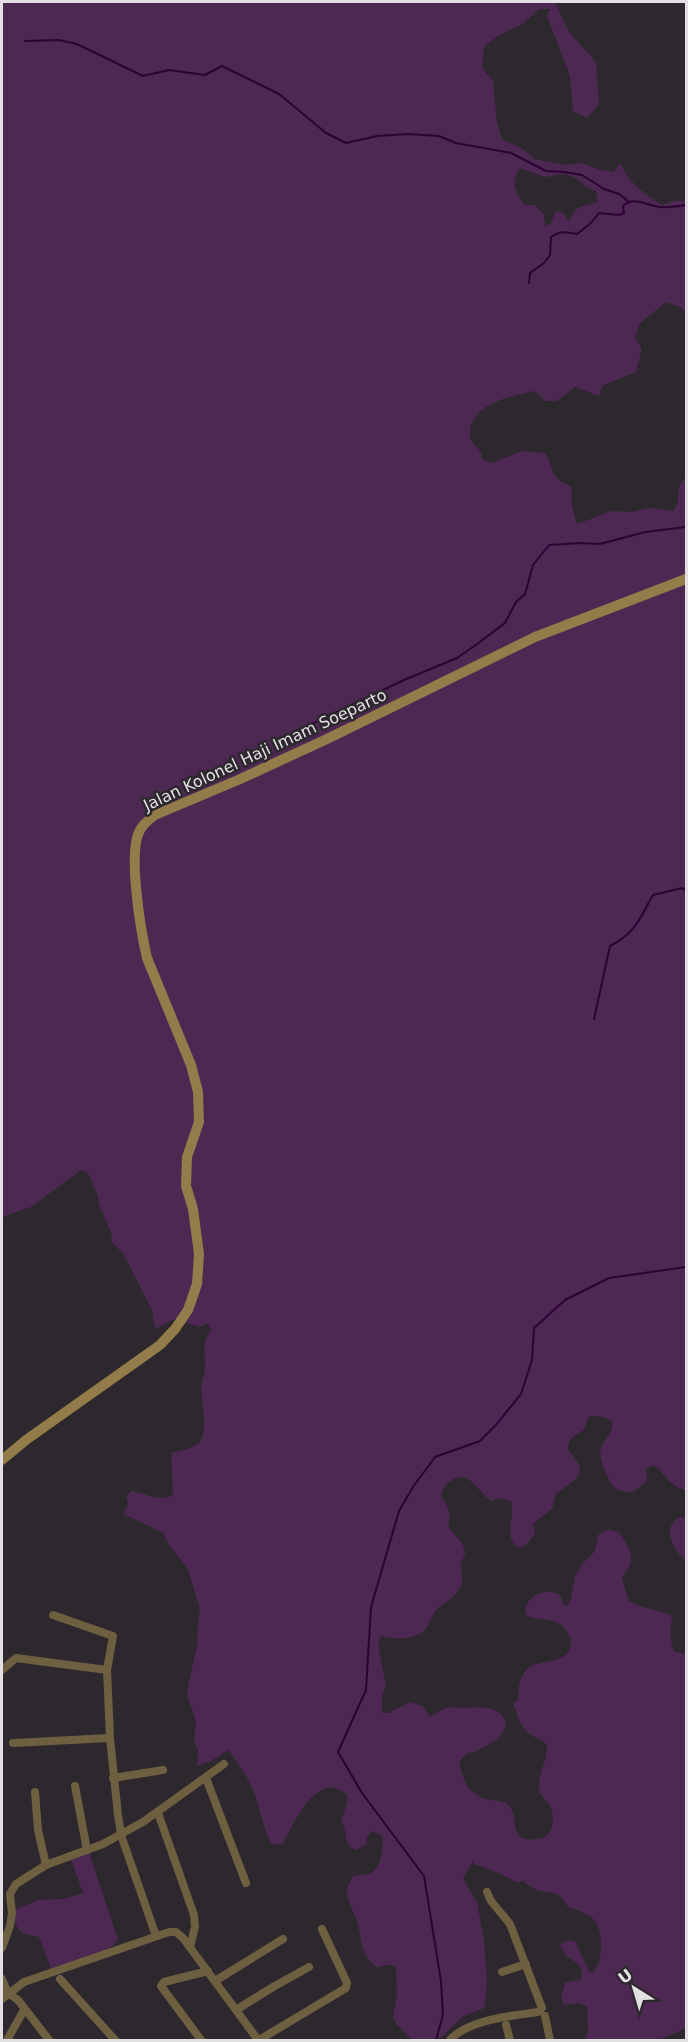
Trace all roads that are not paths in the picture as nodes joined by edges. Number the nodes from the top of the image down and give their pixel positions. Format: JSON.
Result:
{"nodes":[{"id":1,"x":687,"y":579,"type":"edge"},
{"id":2,"x":2,"y":1460,"type":"edge"},
{"id":3,"x":53,"y":1615,"type":"dead end"},
{"id":4,"x":2,"y":1670,"type":"edge"},
{"id":5,"x":107,"y":1670,"type":"junction"},
{"id":6,"x":110,"y":1738,"type":"junction"},
{"id":7,"x":13,"y":1743,"type":"dead end"},
{"id":8,"x":224,"y":1764,"type":"dead end"},
{"id":9,"x":163,"y":1770,"type":"dead end"},
{"id":10,"x":113,"y":1778,"type":"junction"},
{"id":11,"x":206,"y":1778,"type":"junction"},
{"id":12,"x":75,"y":1786,"type":"dead end"},
{"id":13,"x":35,"y":1792,"type":"dead end"},
{"id":14,"x":158,"y":1813,"type":"junction"},
{"id":15,"x":121,"y":1834,"type":"junction"},
{"id":16,"x":87,"y":1850,"type":"junction"},
{"id":17,"x":46,"y":1865,"type":"junction"},
{"id":18,"x":246,"y":1883,"type":"dead end"},
{"id":19,"x":487,"y":1892,"type":"dead end"},
{"id":20,"x":322,"y":1929,"type":"dead end"},
{"id":21,"x":156,"y":1936,"type":"junction"},
{"id":22,"x":283,"y":1939,"type":"dead end"},
{"id":23,"x":190,"y":1947,"type":"junction"},
{"id":24,"x":2,"y":1948,"type":"edge"},
{"id":25,"x":526,"y":1964,"type":"junction"},
{"id":26,"x":309,"y":1967,"type":"dead end"},
{"id":27,"x":208,"y":1971,"type":"junction"},
{"id":28,"x":502,"y":1972,"type":"dead end"},
{"id":29,"x":60,"y":1979,"type":"dead end"},
{"id":30,"x":2,"y":1980,"type":"edge"},
{"id":31,"x":215,"y":1981,"type":"junction"},
{"id":32,"x":5,"y":1996,"type":"edge"},
{"id":33,"x":24,"y":2010,"type":"junction"},
{"id":34,"x":237,"y":2010,"type":"junction"},
{"id":35,"x":545,"y":2016,"type":"dead end"},
{"id":36,"x":506,"y":2025,"type":"dead end"},
{"id":37,"x":7,"y":2040,"type":"edge"},
{"id":38,"x":49,"y":2040,"type":"edge"},
{"id":39,"x":115,"y":2040,"type":"edge"},
{"id":40,"x":201,"y":2040,"type":"edge"},
{"id":41,"x":258,"y":2040,"type":"edge"},
{"id":42,"x":450,"y":2040,"type":"edge"},
{"id":43,"x":510,"y":2040,"type":"edge"},
{"id":44,"x":550,"y":2040,"type":"edge"}],
"edges":[{"from":1,"to":2,"type":"main road","name":"Jalan Kolonel Haji Imam Soeparto"},
{"from":3,"to":5,"type":"street"},
{"from":4,"to":5,"type":"street"},
{"from":5,"to":6,"type":"street"},
{"from":6,"to":7,"type":"street"},
{"from":6,"to":10,"type":"street"},
{"from":8,"to":11,"type":"street"},
{"from":9,"to":10,"type":"street"},
{"from":10,"to":15,"type":"street"},
{"from":11,"to":14,"type":"street"},
{"from":11,"to":18,"type":"street"},
{"from":12,"to":16,"type":"street"},
{"from":13,"to":17,"type":"street"},
{"from":14,"to":15,"type":"street"},
{"from":14,"to":23,"type":"street"},
{"from":15,"to":16,"type":"street"},
{"from":15,"to":21,"type":"street"},
{"from":16,"to":17,"type":"street"},
{"from":17,"to":24,"type":"street"},
{"from":19,"to":25,"type":"street"},
{"from":20,"to":41,"type":"street"},
{"from":21,"to":23,"type":"street"},
{"from":21,"to":32,"type":"street"},
{"from":22,"to":31,"type":"street"},
{"from":23,"to":27,"type":"street"},
{"from":25,"to":28,"type":"street"},
{"from":25,"to":42,"type":"street"},
{"from":26,"to":34,"type":"street"},
{"from":27,"to":31,"type":"street"},
{"from":27,"to":40,"type":"street"},
{"from":29,"to":39,"type":"street"},
{"from":30,"to":32,"type":"street"},
{"from":31,"to":34,"type":"street"},
{"from":32,"to":33,"type":"street"},
{"from":33,"to":37,"type":"street"},
{"from":33,"to":38,"type":"street"},
{"from":34,"to":41,"type":"street"},
{"from":35,"to":44,"type":"street"},
{"from":36,"to":43,"type":"street"}]}
